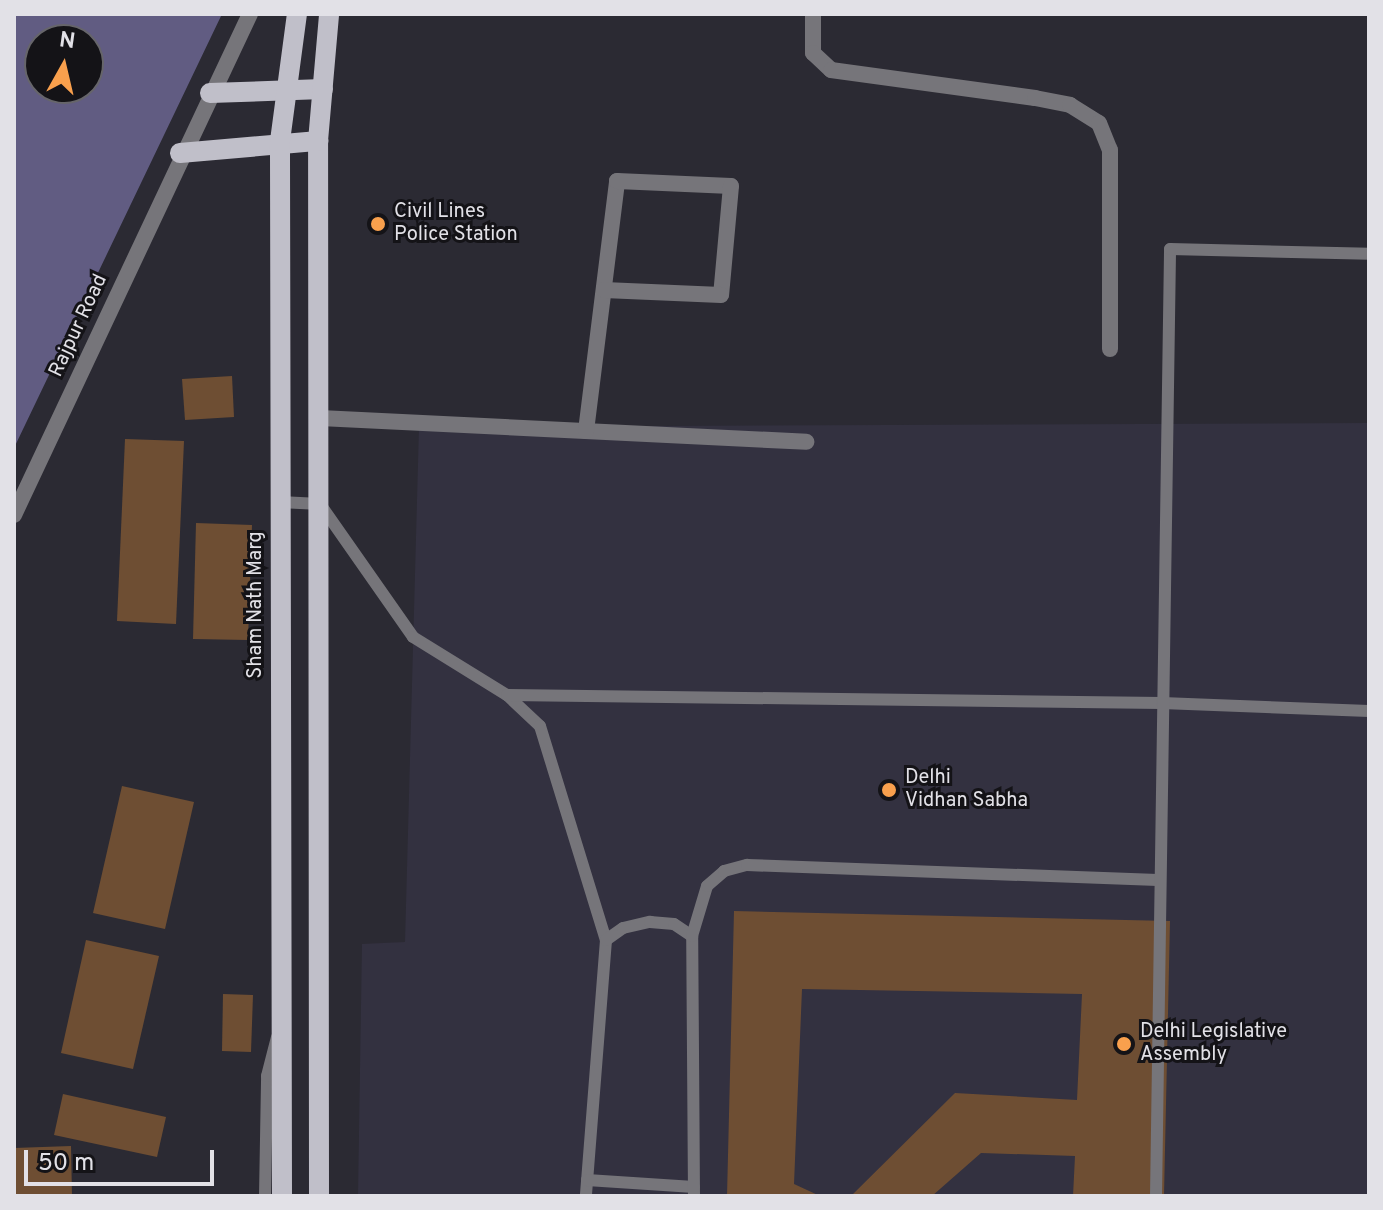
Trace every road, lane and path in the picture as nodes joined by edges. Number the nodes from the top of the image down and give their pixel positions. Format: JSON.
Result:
{"nodes":[{"id":1,"x":250,"y":14,"type":"edge"},
{"id":2,"x":297,"y":14,"type":"edge"},
{"id":3,"x":329,"y":14,"type":"edge"},
{"id":4,"x":813,"y":14,"type":"edge"},
{"id":5,"x":323,"y":89,"type":"junction"},
{"id":6,"x":286,"y":90,"type":"junction"},
{"id":7,"x":210,"y":93,"type":"junction"},
{"id":8,"x":280,"y":141,"type":"junction"},
{"id":9,"x":318,"y":141,"type":"junction"},
{"id":10,"x":180,"y":153,"type":"junction"},
{"id":11,"x":1369,"y":254,"type":"edge"},
{"id":12,"x":604,"y":290,"type":"junction"},
{"id":13,"x":1110,"y":349,"type":"dead end"},
{"id":14,"x":320,"y":418,"type":"junction"},
{"id":15,"x":586,"y":431,"type":"junction"},
{"id":16,"x":806,"y":442,"type":"dead end"},
{"id":17,"x":280,"y":502,"type":"junction"},
{"id":18,"x":320,"y":504,"type":"junction"},
{"id":19,"x":14,"y":515,"type":"edge"},
{"id":20,"x":507,"y":695,"type":"junction"},
{"id":21,"x":1162,"y":703,"type":"junction"},
{"id":22,"x":1369,"y":711,"type":"edge"},
{"id":23,"x":1158,"y":880,"type":"junction"},
{"id":24,"x":692,"y":936,"type":"junction"},
{"id":25,"x":606,"y":940,"type":"junction"},
{"id":26,"x":282,"y":1024,"type":"junction"},
{"id":27,"x":587,"y":1180,"type":"junction"},
{"id":28,"x":694,"y":1191,"type":"edge"},
{"id":29,"x":265,"y":1196,"type":"edge"},
{"id":30,"x":282,"y":1196,"type":"edge"},
{"id":31,"x":319,"y":1196,"type":"edge"},
{"id":32,"x":586,"y":1196,"type":"edge"},
{"id":33,"x":1156,"y":1196,"type":"edge"}],
"edges":[{"from":1,"to":7,"type":"street","name":"Rajpur Road"},
{"from":2,"to":6,"type":"main road","name":"Sham Nath Marg"},
{"from":3,"to":5,"type":"main road"},
{"from":4,"to":13,"type":"street"},
{"from":5,"to":6,"type":"main road"},
{"from":5,"to":9,"type":"main road"},
{"from":6,"to":7,"type":"main road"},
{"from":6,"to":8,"type":"main road","name":"Sham Nath Marg"},
{"from":7,"to":10,"type":"street","name":"Rajpur Road"},
{"from":8,"to":9,"type":"main road"},
{"from":8,"to":10,"type":"main road"},
{"from":8,"to":17,"type":"main road","name":"Sham Nath Marg"},
{"from":9,"to":14,"type":"main road"},
{"from":10,"to":19,"type":"street","name":"Rajpur Road"},
{"from":11,"to":21,"type":"lane"},
{"from":12,"to":12,"type":"street"},
{"from":12,"to":15,"type":"street"},
{"from":14,"to":15,"type":"street"},
{"from":14,"to":18,"type":"main road"},
{"from":15,"to":16,"type":"street"},
{"from":17,"to":18,"type":"lane"},
{"from":17,"to":26,"type":"main road","name":"Sham Nath Marg"},
{"from":18,"to":20,"type":"lane"},
{"from":18,"to":31,"type":"main road"},
{"from":20,"to":21,"type":"lane"},
{"from":20,"to":25,"type":"lane"},
{"from":21,"to":22,"type":"lane"},
{"from":21,"to":23,"type":"lane"},
{"from":23,"to":24,"type":"lane"},
{"from":23,"to":33,"type":"lane"},
{"from":24,"to":25,"type":"lane"},
{"from":24,"to":28,"type":"lane"},
{"from":25,"to":27,"type":"lane"},
{"from":26,"to":29,"type":"lane"},
{"from":26,"to":30,"type":"main road","name":"Sham Nath Marg"},
{"from":27,"to":28,"type":"lane"},
{"from":27,"to":32,"type":"lane"}]}
